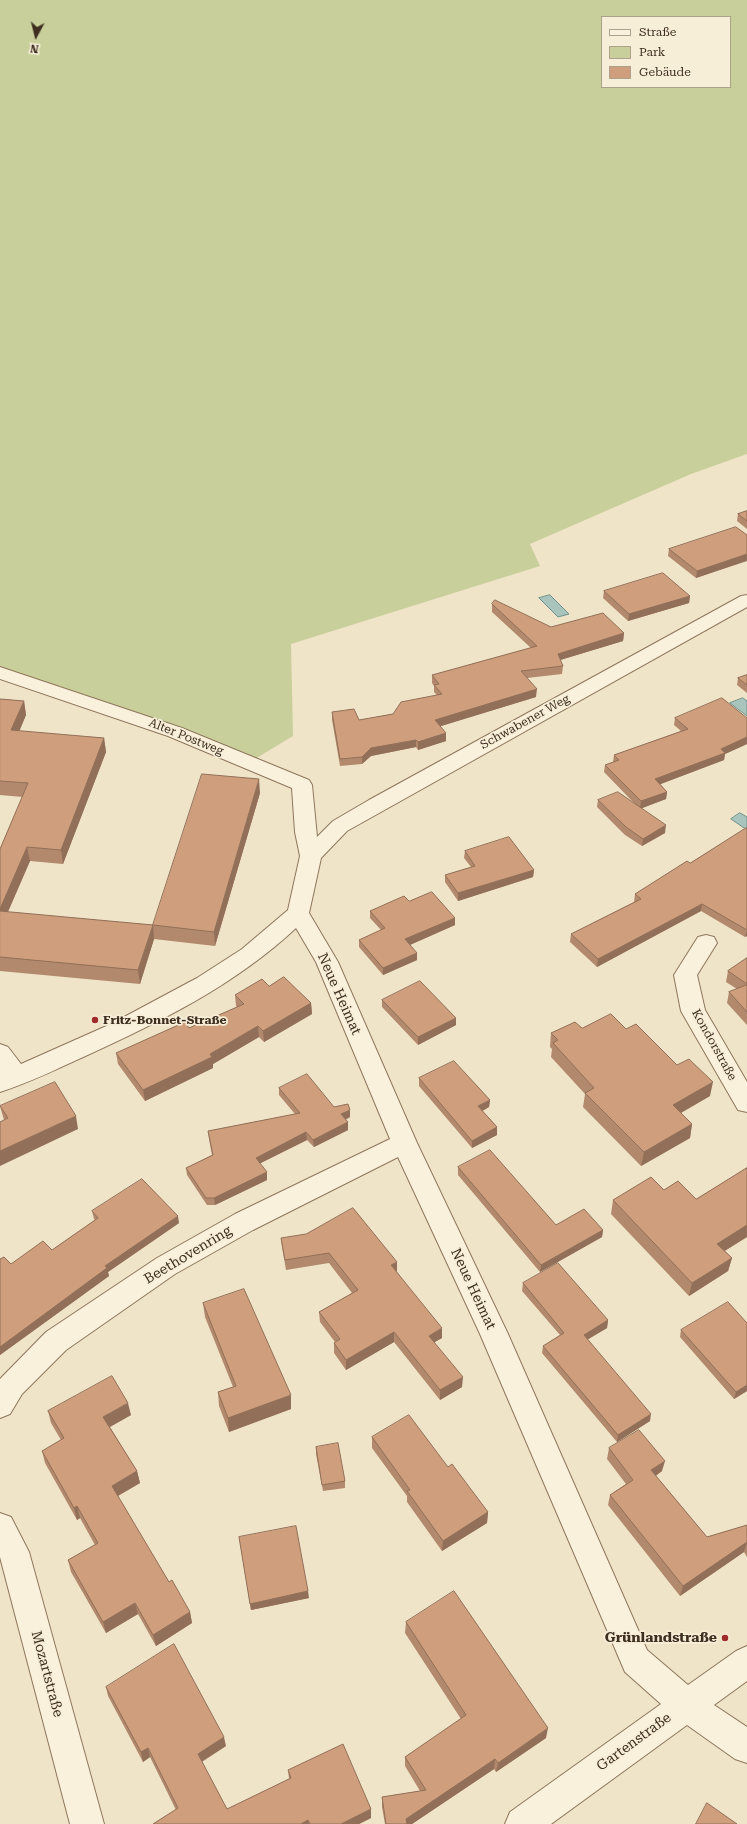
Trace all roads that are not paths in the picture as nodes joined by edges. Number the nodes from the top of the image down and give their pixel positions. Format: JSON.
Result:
{"nodes":[{"id":1,"x":747,"y":600,"type":"edge"},
{"id":2,"x":0,"y":673,"type":"edge"},
{"id":3,"x":311,"y":856,"type":"junction"},
{"id":4,"x":298,"y":913,"type":"junction"},
{"id":5,"x":706,"y":943,"type":"dead end"},
{"id":6,"x":0,"y":1053,"type":"edge"},
{"id":7,"x":8,"y":1080,"type":"edge"},
{"id":8,"x":747,"y":1103,"type":"edge"},
{"id":9,"x":404,"y":1143,"type":"junction"},
{"id":10,"x":0,"y":1405,"type":"edge"},
{"id":11,"x":0,"y":1527,"type":"edge"},
{"id":12,"x":747,"y":1662,"type":"edge"},
{"id":13,"x":686,"y":1704,"type":"junction"},
{"id":14,"x":747,"y":1747,"type":"edge"},
{"id":15,"x":87,"y":1824,"type":"edge"},
{"id":16,"x":522,"y":1824,"type":"edge"}],
"edges":[{"from":1,"to":3,"type":"street","name":"Schwabener Weg"},
{"from":2,"to":3,"type":"street","name":"Alter Postweg"},
{"from":3,"to":4,"type":"street"},
{"from":4,"to":7,"type":"street"},
{"from":4,"to":9,"type":"street","name":"Neue Heimat"},
{"from":5,"to":8,"type":"street","name":"Kondorstraße"},
{"from":6,"to":7,"type":"street"},
{"from":9,"to":10,"type":"street","name":"Beethovenring"},
{"from":9,"to":13,"type":"street","name":"Neue Heimat"},
{"from":11,"to":15,"type":"street","name":"Mozartstraße"},
{"from":12,"to":13,"type":"street","name":"Gartenstraße"},
{"from":13,"to":14,"type":"street"},
{"from":13,"to":16,"type":"street","name":"Gartenstraße"}]}
